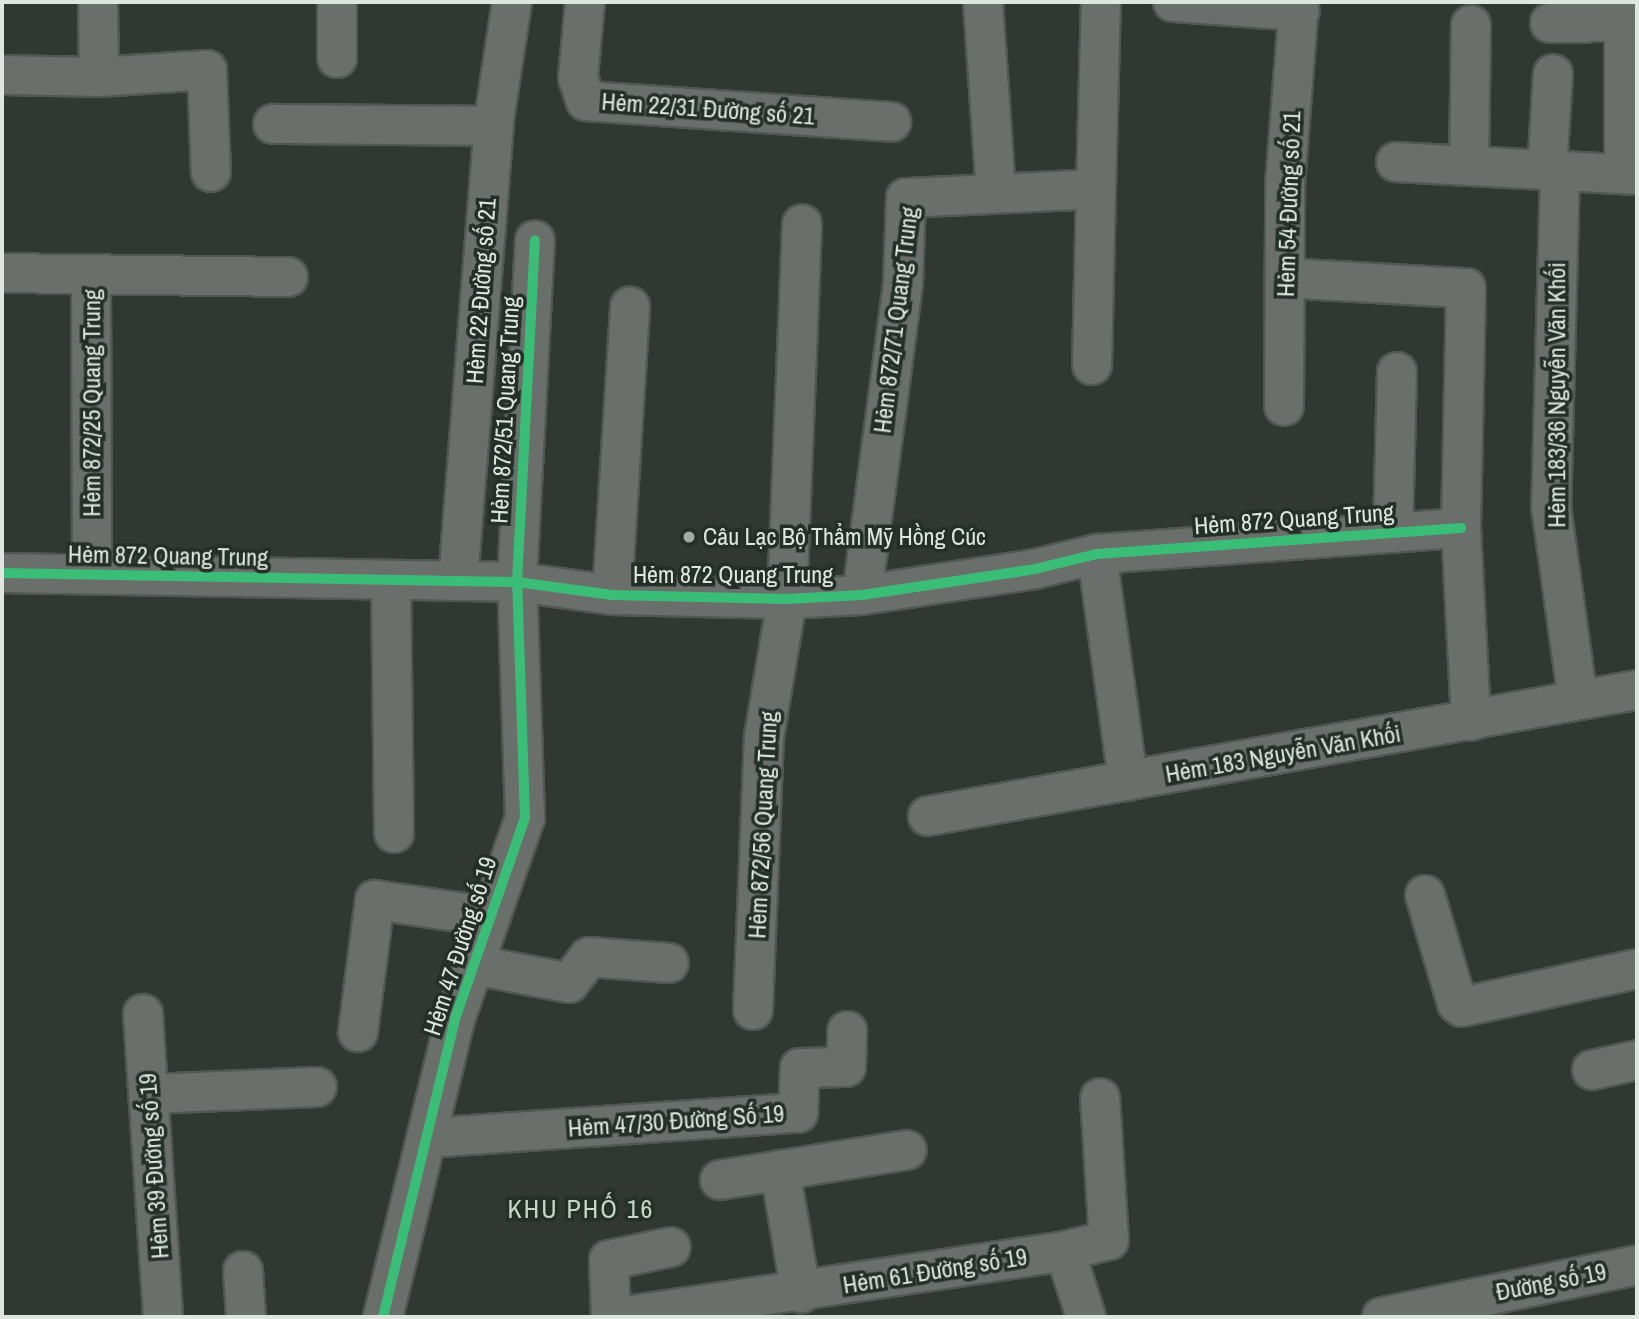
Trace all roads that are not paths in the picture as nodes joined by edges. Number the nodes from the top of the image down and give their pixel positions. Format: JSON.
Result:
{"nodes":[{"id":1,"x":98,"y":2,"type":"edge"},
{"id":2,"x":337,"y":2,"type":"edge"},
{"id":3,"x":512,"y":2,"type":"edge"},
{"id":4,"x":585,"y":2,"type":"edge"},
{"id":5,"x":983,"y":2,"type":"edge"},
{"id":6,"x":1101,"y":2,"type":"edge"},
{"id":7,"x":1173,"y":2,"type":"edge"},
{"id":8,"x":1300,"y":6,"type":"edge"},
{"id":9,"x":1631,"y":22,"type":"edge"},
{"id":10,"x":1550,"y":23,"type":"dead end"},
{"id":11,"x":1471,"y":25,"type":"dead end"},
{"id":12,"x":337,"y":58,"type":"dead end"},
{"id":13,"x":1553,"y":74,"type":"dead end"},
{"id":14,"x":2,"y":75,"type":"edge"},
{"id":15,"x":99,"y":76,"type":"junction"},
{"id":16,"x":891,"y":121,"type":"dead end"},
{"id":17,"x":273,"y":124,"type":"dead end"},
{"id":18,"x":494,"y":126,"type":"junction"},
{"id":19,"x":1396,"y":162,"type":"dead end"},
{"id":20,"x":1469,"y":166,"type":"junction"},
{"id":21,"x":211,"y":172,"type":"dead end"},
{"id":22,"x":1592,"y":173,"type":"edge"},
{"id":23,"x":1096,"y":188,"type":"junction"},
{"id":24,"x":996,"y":191,"type":"junction"},
{"id":25,"x":802,"y":224,"type":"dead end"},
{"id":26,"x":536,"y":240,"type":"dead end"},
{"id":27,"x":2,"y":273,"type":"edge"},
{"id":28,"x":91,"y":275,"type":"junction"},
{"id":29,"x":288,"y":277,"type":"dead end"},
{"id":30,"x":1285,"y":278,"type":"junction"},
{"id":31,"x":630,"y":307,"type":"dead end"},
{"id":32,"x":1091,"y":365,"type":"dead end"},
{"id":33,"x":1397,"y":372,"type":"dead end"},
{"id":34,"x":1284,"y":406,"type":"dead end"},
{"id":35,"x":1461,"y":528,"type":"junction"},
{"id":36,"x":1393,"y":533,"type":"junction"},
{"id":37,"x":1097,"y":554,"type":"junction"},
{"id":38,"x":2,"y":573,"type":"edge"},
{"id":39,"x":92,"y":574,"type":"junction"},
{"id":40,"x":458,"y":581,"type":"junction"},
{"id":41,"x":391,"y":583,"type":"junction"},
{"id":42,"x":517,"y":583,"type":"junction"},
{"id":43,"x":612,"y":595,"type":"junction"},
{"id":44,"x":863,"y":595,"type":"junction"},
{"id":45,"x":787,"y":599,"type":"junction"},
{"id":46,"x":1637,"y":690,"type":"edge"},
{"id":47,"x":1578,"y":700,"type":"junction"},
{"id":48,"x":1471,"y":721,"type":"junction"},
{"id":49,"x":1128,"y":781,"type":"junction"},
{"id":50,"x":928,"y":816,"type":"dead end"},
{"id":51,"x":394,"y":833,"type":"dead end"},
{"id":52,"x":1425,"y":895,"type":"dead end"},
{"id":53,"x":491,"y":918,"type":"junction"},
{"id":54,"x":669,"y":963,"type":"dead end"},
{"id":55,"x":474,"y":965,"type":"junction"},
{"id":56,"x":1637,"y":969,"type":"edge"},
{"id":57,"x":753,"y":1010,"type":"dead end"},
{"id":58,"x":143,"y":1014,"type":"dead end"},
{"id":59,"x":847,"y":1031,"type":"dead end"},
{"id":60,"x":358,"y":1032,"type":"dead end"},
{"id":61,"x":1637,"y":1060,"type":"edge"},
{"id":62,"x":1592,"y":1070,"type":"dead end"},
{"id":63,"x":317,"y":1087,"type":"dead end"},
{"id":64,"x":149,"y":1094,"type":"junction"},
{"id":65,"x":1100,"y":1098,"type":"dead end"},
{"id":66,"x":427,"y":1139,"type":"junction"},
{"id":67,"x":907,"y":1150,"type":"dead end"},
{"id":68,"x":780,"y":1170,"type":"junction"},
{"id":69,"x":720,"y":1180,"type":"dead end"},
{"id":70,"x":671,"y":1247,"type":"dead end"},
{"id":71,"x":1065,"y":1251,"type":"junction"},
{"id":72,"x":1637,"y":1265,"type":"edge"},
{"id":73,"x":243,"y":1271,"type":"dead end"},
{"id":74,"x":800,"y":1293,"type":"junction"},
{"id":75,"x":1401,"y":1315,"type":"edge"},
{"id":76,"x":163,"y":1317,"type":"edge"},
{"id":77,"x":246,"y":1317,"type":"edge"},
{"id":78,"x":383,"y":1317,"type":"edge"},
{"id":79,"x":611,"y":1317,"type":"edge"},
{"id":80,"x":619,"y":1317,"type":"edge"},
{"id":81,"x":1086,"y":1317,"type":"edge"}],
"edges":[{"from":1,"to":15,"type":"street"},
{"from":2,"to":12,"type":"street"},
{"from":3,"to":18,"type":"street","name":"Hẻm 22 Đường số 21"},
{"from":4,"to":16,"type":"street","name":"Hẻm 22/31 Đường số 21"},
{"from":5,"to":24,"type":"street"},
{"from":6,"to":23,"type":"street"},
{"from":7,"to":8,"type":"street"},
{"from":8,"to":30,"type":"street","name":"Hẻm 54 Đường số 21"},
{"from":9,"to":10,"type":"street"},
{"from":9,"to":22,"type":"street"},
{"from":11,"to":20,"type":"street"},
{"from":13,"to":22,"type":"street"},
{"from":14,"to":15,"type":"street"},
{"from":15,"to":21,"type":"street"},
{"from":17,"to":18,"type":"street"},
{"from":18,"to":40,"type":"street","name":"Hẻm 22 Đường số 21"},
{"from":19,"to":20,"type":"street"},
{"from":20,"to":22,"type":"street"},
{"from":22,"to":47,"type":"street","name":"Hẻm 183/36 Nguyễn Văn Khối"},
{"from":23,"to":24,"type":"street","name":"Hẻm 872/71 Quang Trung"},
{"from":23,"to":32,"type":"street"},
{"from":24,"to":44,"type":"street","name":"Hẻm 872/71 Quang Trung"},
{"from":25,"to":45,"type":"street","name":"Hẻm 872/56 Quang Trung"},
{"from":26,"to":42,"type":"street","name":"Hẻm 872/51 Quang Trung"},
{"from":27,"to":28,"type":"street","name":"Hẻm 872/25 Quang Trung"},
{"from":28,"to":29,"type":"street","name":"Hẻm 872/25 Quang Trung"},
{"from":28,"to":39,"type":"street","name":"Hẻm 872/25 Quang Trung"},
{"from":30,"to":34,"type":"street","name":"Hẻm 54 Đường số 21"},
{"from":30,"to":35,"type":"street"},
{"from":31,"to":43,"type":"street"},
{"from":33,"to":36,"type":"street"},
{"from":35,"to":36,"type":"street","name":"Hẻm 872 Quang Trung"},
{"from":35,"to":48,"type":"street"},
{"from":36,"to":37,"type":"street","name":"Hẻm 872 Quang Trung"},
{"from":37,"to":44,"type":"street","name":"Hẻm 872 Quang Trung"},
{"from":37,"to":49,"type":"street"},
{"from":38,"to":39,"type":"street","name":"Hẻm 872 Quang Trung"},
{"from":39,"to":41,"type":"street","name":"Hẻm 872 Quang Trung"},
{"from":40,"to":41,"type":"street","name":"Hẻm 872 Quang Trung"},
{"from":40,"to":42,"type":"street","name":"Hẻm 872 Quang Trung"},
{"from":41,"to":51,"type":"street"},
{"from":42,"to":43,"type":"street","name":"Hẻm 872 Quang Trung"},
{"from":42,"to":53,"type":"street","name":"Hẻm 47 Đường số 19"},
{"from":43,"to":45,"type":"street","name":"Hẻm 872 Quang Trung"},
{"from":44,"to":45,"type":"street","name":"Hẻm 872 Quang Trung"},
{"from":45,"to":57,"type":"street","name":"Hẻm 872/56 Quang Trung"},
{"from":46,"to":47,"type":"street","name":"Hẻm 183 Nguyễn Văn Khối"},
{"from":47,"to":48,"type":"street","name":"Hẻm 183 Nguyễn Văn Khối"},
{"from":48,"to":49,"type":"street","name":"Hẻm 183 Nguyễn Văn Khối"},
{"from":49,"to":50,"type":"street","name":"Hẻm 183 Nguyễn Văn Khối"},
{"from":52,"to":56,"type":"street"},
{"from":53,"to":55,"type":"street","name":"Hẻm 47 Đường số 19"},
{"from":53,"to":60,"type":"street"},
{"from":54,"to":55,"type":"street"},
{"from":55,"to":66,"type":"street","name":"Hẻm 47 Đường số 19"},
{"from":58,"to":64,"type":"street","name":"Hẻm 39 Đường số 19"},
{"from":59,"to":66,"type":"street","name":"Hẻm 47/30 Đường Số 19"},
{"from":61,"to":62,"type":"street"},
{"from":63,"to":64,"type":"street"},
{"from":64,"to":76,"type":"street","name":"Hẻm 39 Đường số 19"},
{"from":65,"to":71,"type":"street","name":"Hẻm 61 Đường số 19"},
{"from":66,"to":78,"type":"street","name":"Hẻm 47 Đường số 19"},
{"from":67,"to":68,"type":"street"},
{"from":68,"to":69,"type":"street"},
{"from":68,"to":74,"type":"street"},
{"from":70,"to":79,"type":"street"},
{"from":71,"to":74,"type":"street","name":"Hẻm 61 Đường số 19"},
{"from":71,"to":81,"type":"street"},
{"from":72,"to":75,"type":"street","name":"Đường số 19"},
{"from":73,"to":77,"type":"street"},
{"from":74,"to":80,"type":"street","name":"Hẻm 61 Đường số 19"}]}
